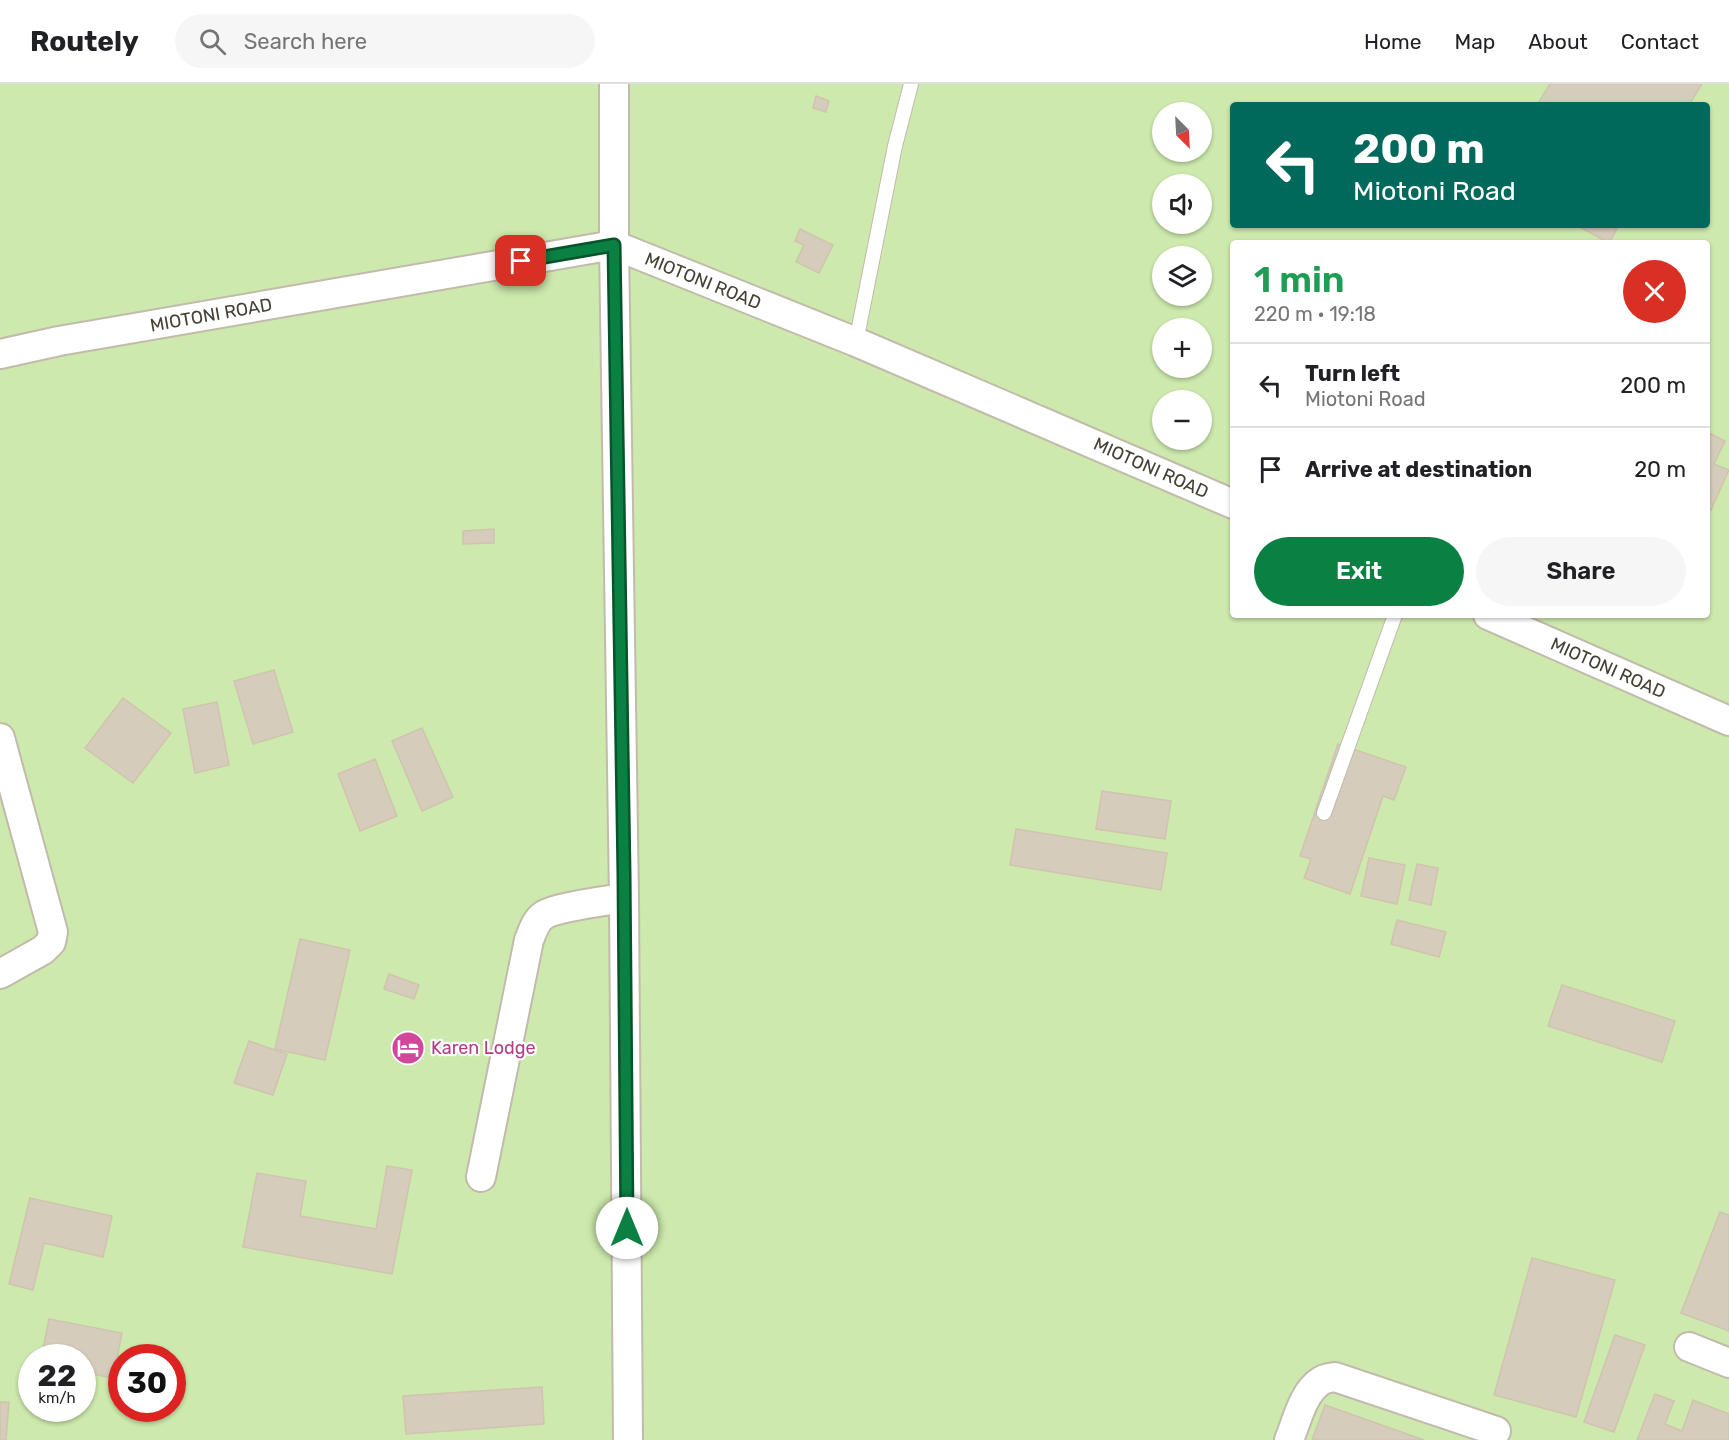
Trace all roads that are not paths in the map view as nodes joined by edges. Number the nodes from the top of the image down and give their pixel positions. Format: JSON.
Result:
{"nodes":[{"id":1,"x":614,"y":84,"type":"edge"},
{"id":2,"x":910,"y":84,"type":"edge"},
{"id":3,"x":614,"y":245,"type":"junction"},
{"id":4,"x":856,"y":342,"type":"junction"},
{"id":5,"x":0,"y":354,"type":"edge"},
{"id":6,"x":1230,"y":503,"type":"edge"},
{"id":7,"x":1394,"y":618,"type":"edge"},
{"id":8,"x":1495,"y":618,"type":"edge"},
{"id":9,"x":1729,"y":722,"type":"edge"},
{"id":10,"x":0,"y":738,"type":"edge"},
{"id":11,"x":1324,"y":813,"type":"dead end"},
{"id":12,"x":624,"y":898,"type":"junction"},
{"id":13,"x":0,"y":974,"type":"edge"},
{"id":14,"x":481,"y":1177,"type":"dead end"},
{"id":15,"x":1689,"y":1347,"type":"dead end"},
{"id":16,"x":1729,"y":1363,"type":"edge"},
{"id":17,"x":1496,"y":1431,"type":"dead end"},
{"id":18,"x":628,"y":1440,"type":"edge"},
{"id":19,"x":1289,"y":1440,"type":"edge"}],
"edges":[{"from":1,"to":3,"type":"street"},
{"from":2,"to":4,"type":"lane"},
{"from":3,"to":4,"type":"street","name":"MIOTONI ROAD"},
{"from":3,"to":5,"type":"street","name":"MIOTONI ROAD"},
{"from":3,"to":12,"type":"street"},
{"from":4,"to":6,"type":"street","name":"MIOTONI ROAD"},
{"from":7,"to":11,"type":"lane"},
{"from":8,"to":9,"type":"street","name":"MIOTONI ROAD"},
{"from":10,"to":13,"type":"street"},
{"from":12,"to":14,"type":"street"},
{"from":12,"to":18,"type":"street"},
{"from":15,"to":16,"type":"street"},
{"from":17,"to":19,"type":"street"}]}
